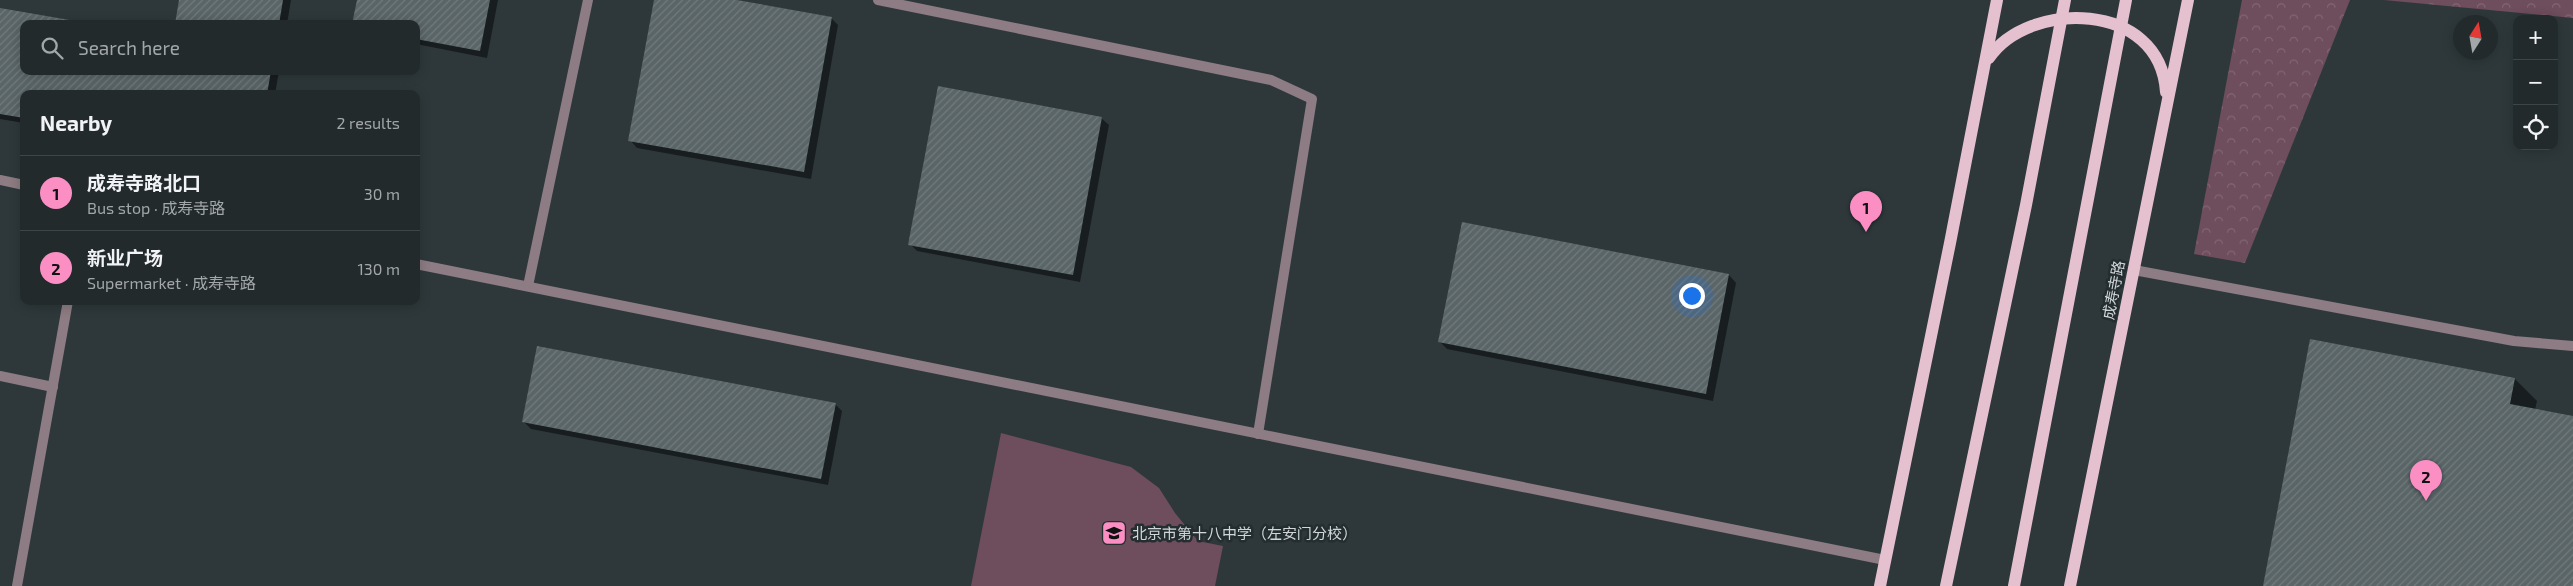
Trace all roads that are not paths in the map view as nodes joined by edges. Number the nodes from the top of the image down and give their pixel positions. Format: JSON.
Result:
{"nodes":[{"id":1,"x":588,"y":0,"type":"edge"},
{"id":2,"x":878,"y":0,"type":"edge"},
{"id":3,"x":1997,"y":0,"type":"edge"},
{"id":4,"x":2126,"y":0,"type":"edge"},
{"id":5,"x":2188,"y":0,"type":"edge"},
{"id":6,"x":2074,"y":4,"type":"edge"},
{"id":7,"x":1984,"y":70,"type":"junction"},
{"id":8,"x":2167,"y":104,"type":"junction"},
{"id":9,"x":0,"y":180,"type":"edge"},
{"id":10,"x":20,"y":184,"type":"edge"},
{"id":11,"x":420,"y":265,"type":"edge"},
{"id":12,"x":2134,"y":270,"type":"junction"},
{"id":13,"x":528,"y":286,"type":"junction"},
{"id":14,"x":67,"y":305,"type":"edge"},
{"id":15,"x":2573,"y":346,"type":"edge"},
{"id":16,"x":0,"y":376,"type":"edge"},
{"id":17,"x":53,"y":387,"type":"junction"},
{"id":18,"x":1258,"y":434,"type":"junction"},
{"id":19,"x":1885,"y":560,"type":"junction"},
{"id":20,"x":17,"y":586,"type":"edge"},
{"id":21,"x":1880,"y":586,"type":"edge"},
{"id":22,"x":1946,"y":586,"type":"edge"},
{"id":23,"x":2014,"y":586,"type":"edge"},
{"id":24,"x":2070,"y":586,"type":"edge"}],
"edges":[{"from":1,"to":13,"type":"street"},
{"from":2,"to":18,"type":"street"},
{"from":3,"to":7,"type":"main road"},
{"from":4,"to":23,"type":"main road"},
{"from":5,"to":8,"type":"main road","name":"成寿寺路"},
{"from":6,"to":7,"type":"main road"},
{"from":6,"to":8,"type":"main road"},
{"from":6,"to":22,"type":"main road"},
{"from":7,"to":19,"type":"main road"},
{"from":8,"to":12,"type":"main road","name":"成寿寺路"},
{"from":9,"to":10,"type":"street"},
{"from":11,"to":13,"type":"street"},
{"from":12,"to":15,"type":"street"},
{"from":12,"to":24,"type":"main road","name":"成寿寺路"},
{"from":13,"to":18,"type":"street"},
{"from":14,"to":17,"type":"street"},
{"from":16,"to":17,"type":"street"},
{"from":17,"to":20,"type":"street"},
{"from":18,"to":19,"type":"street"},
{"from":19,"to":21,"type":"main road"}]}
